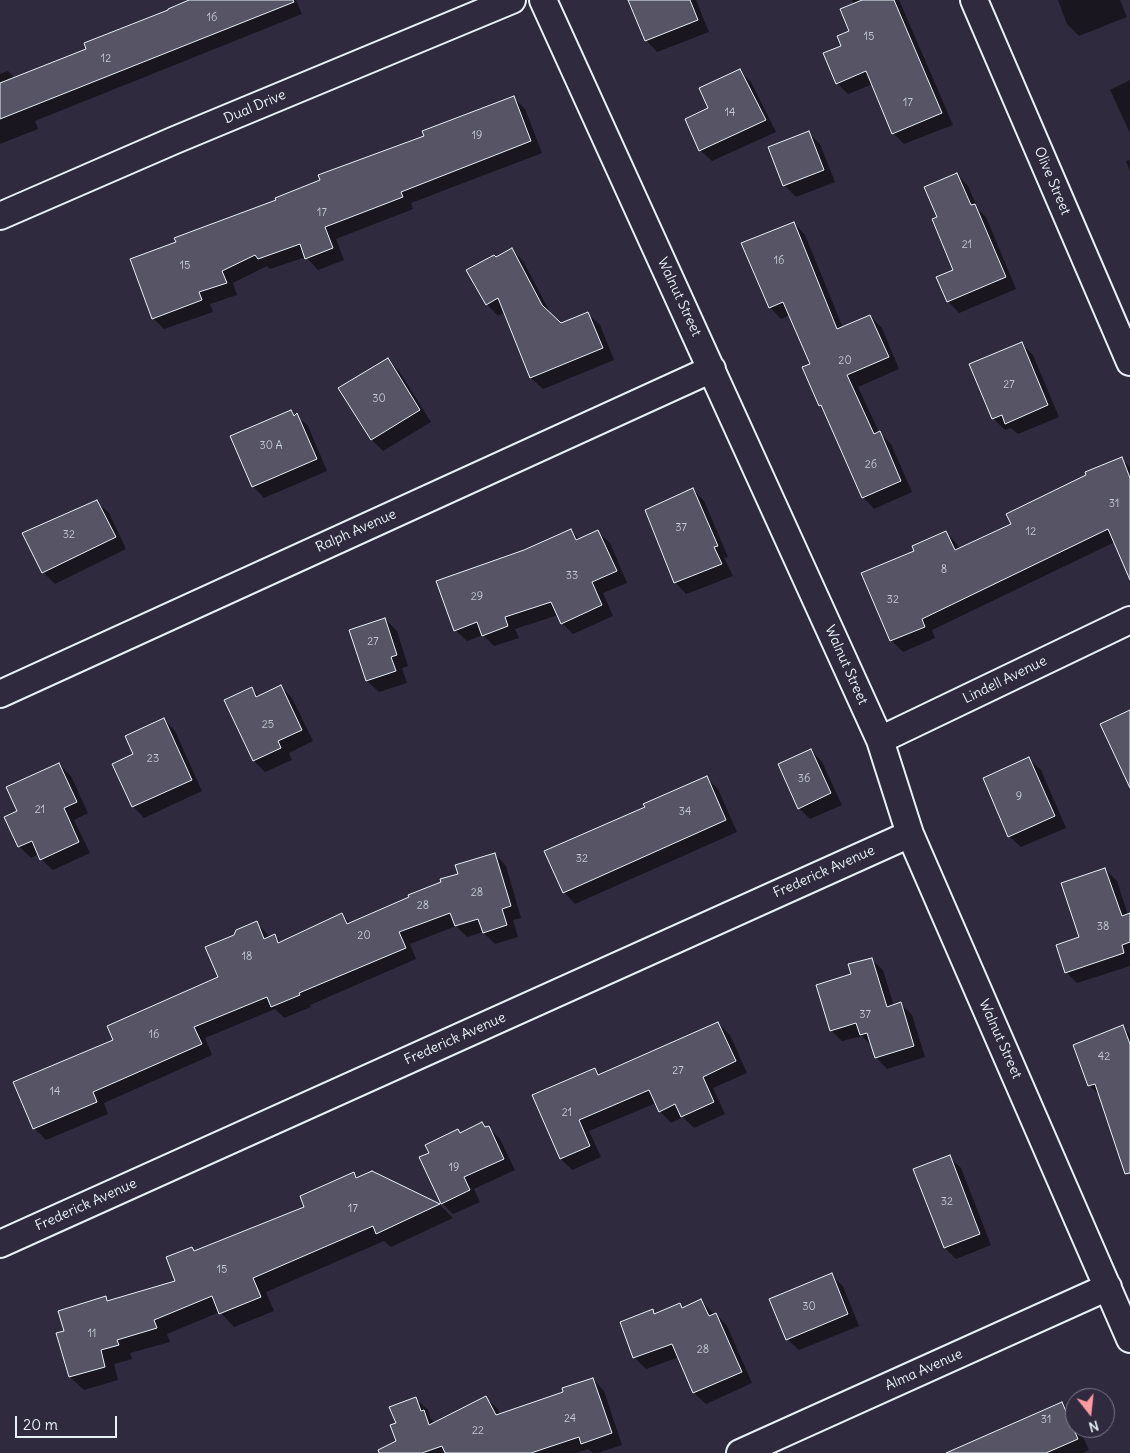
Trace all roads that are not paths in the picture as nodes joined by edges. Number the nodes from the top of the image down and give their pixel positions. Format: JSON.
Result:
{"nodes":[{"id":1,"x":512,"y":0,"type":"edge"},
{"id":2,"x":543,"y":0,"type":"edge"},
{"id":3,"x":974,"y":0,"type":"edge"},
{"id":4,"x":0,"y":216,"type":"edge"},
{"id":5,"x":1130,"y":362,"type":"edge"},
{"id":6,"x":712,"y":369,"type":"junction"},
{"id":7,"x":1130,"y":620,"type":"edge"},
{"id":8,"x":0,"y":694,"type":"edge"},
{"id":9,"x":880,"y":740,"type":"junction"},
{"id":10,"x":910,"y":834,"type":"junction"},
{"id":11,"x":0,"y":1244,"type":"edge"},
{"id":12,"x":1108,"y":1287,"type":"junction"},
{"id":13,"x":1130,"y":1339,"type":"edge"},
{"id":14,"x":740,"y":1453,"type":"edge"}],
"edges":[{"from":1,"to":4,"type":"street","name":"Dual Drive"},
{"from":2,"to":6,"type":"street","name":"Walnut Street"},
{"from":3,"to":5,"type":"street","name":"Olive Street"},
{"from":6,"to":8,"type":"street","name":"Ralph Avenue"},
{"from":6,"to":9,"type":"street","name":"Walnut Street"},
{"from":7,"to":9,"type":"street","name":"Lindell Avenue"},
{"from":9,"to":10,"type":"street","name":"Walnut Street"},
{"from":10,"to":11,"type":"street","name":"Frederick Avenue"},
{"from":10,"to":12,"type":"street","name":"Walnut Street"},
{"from":12,"to":13,"type":"street","name":"Walnut Street"},
{"from":12,"to":14,"type":"street","name":"Alma Avenue"}]}
